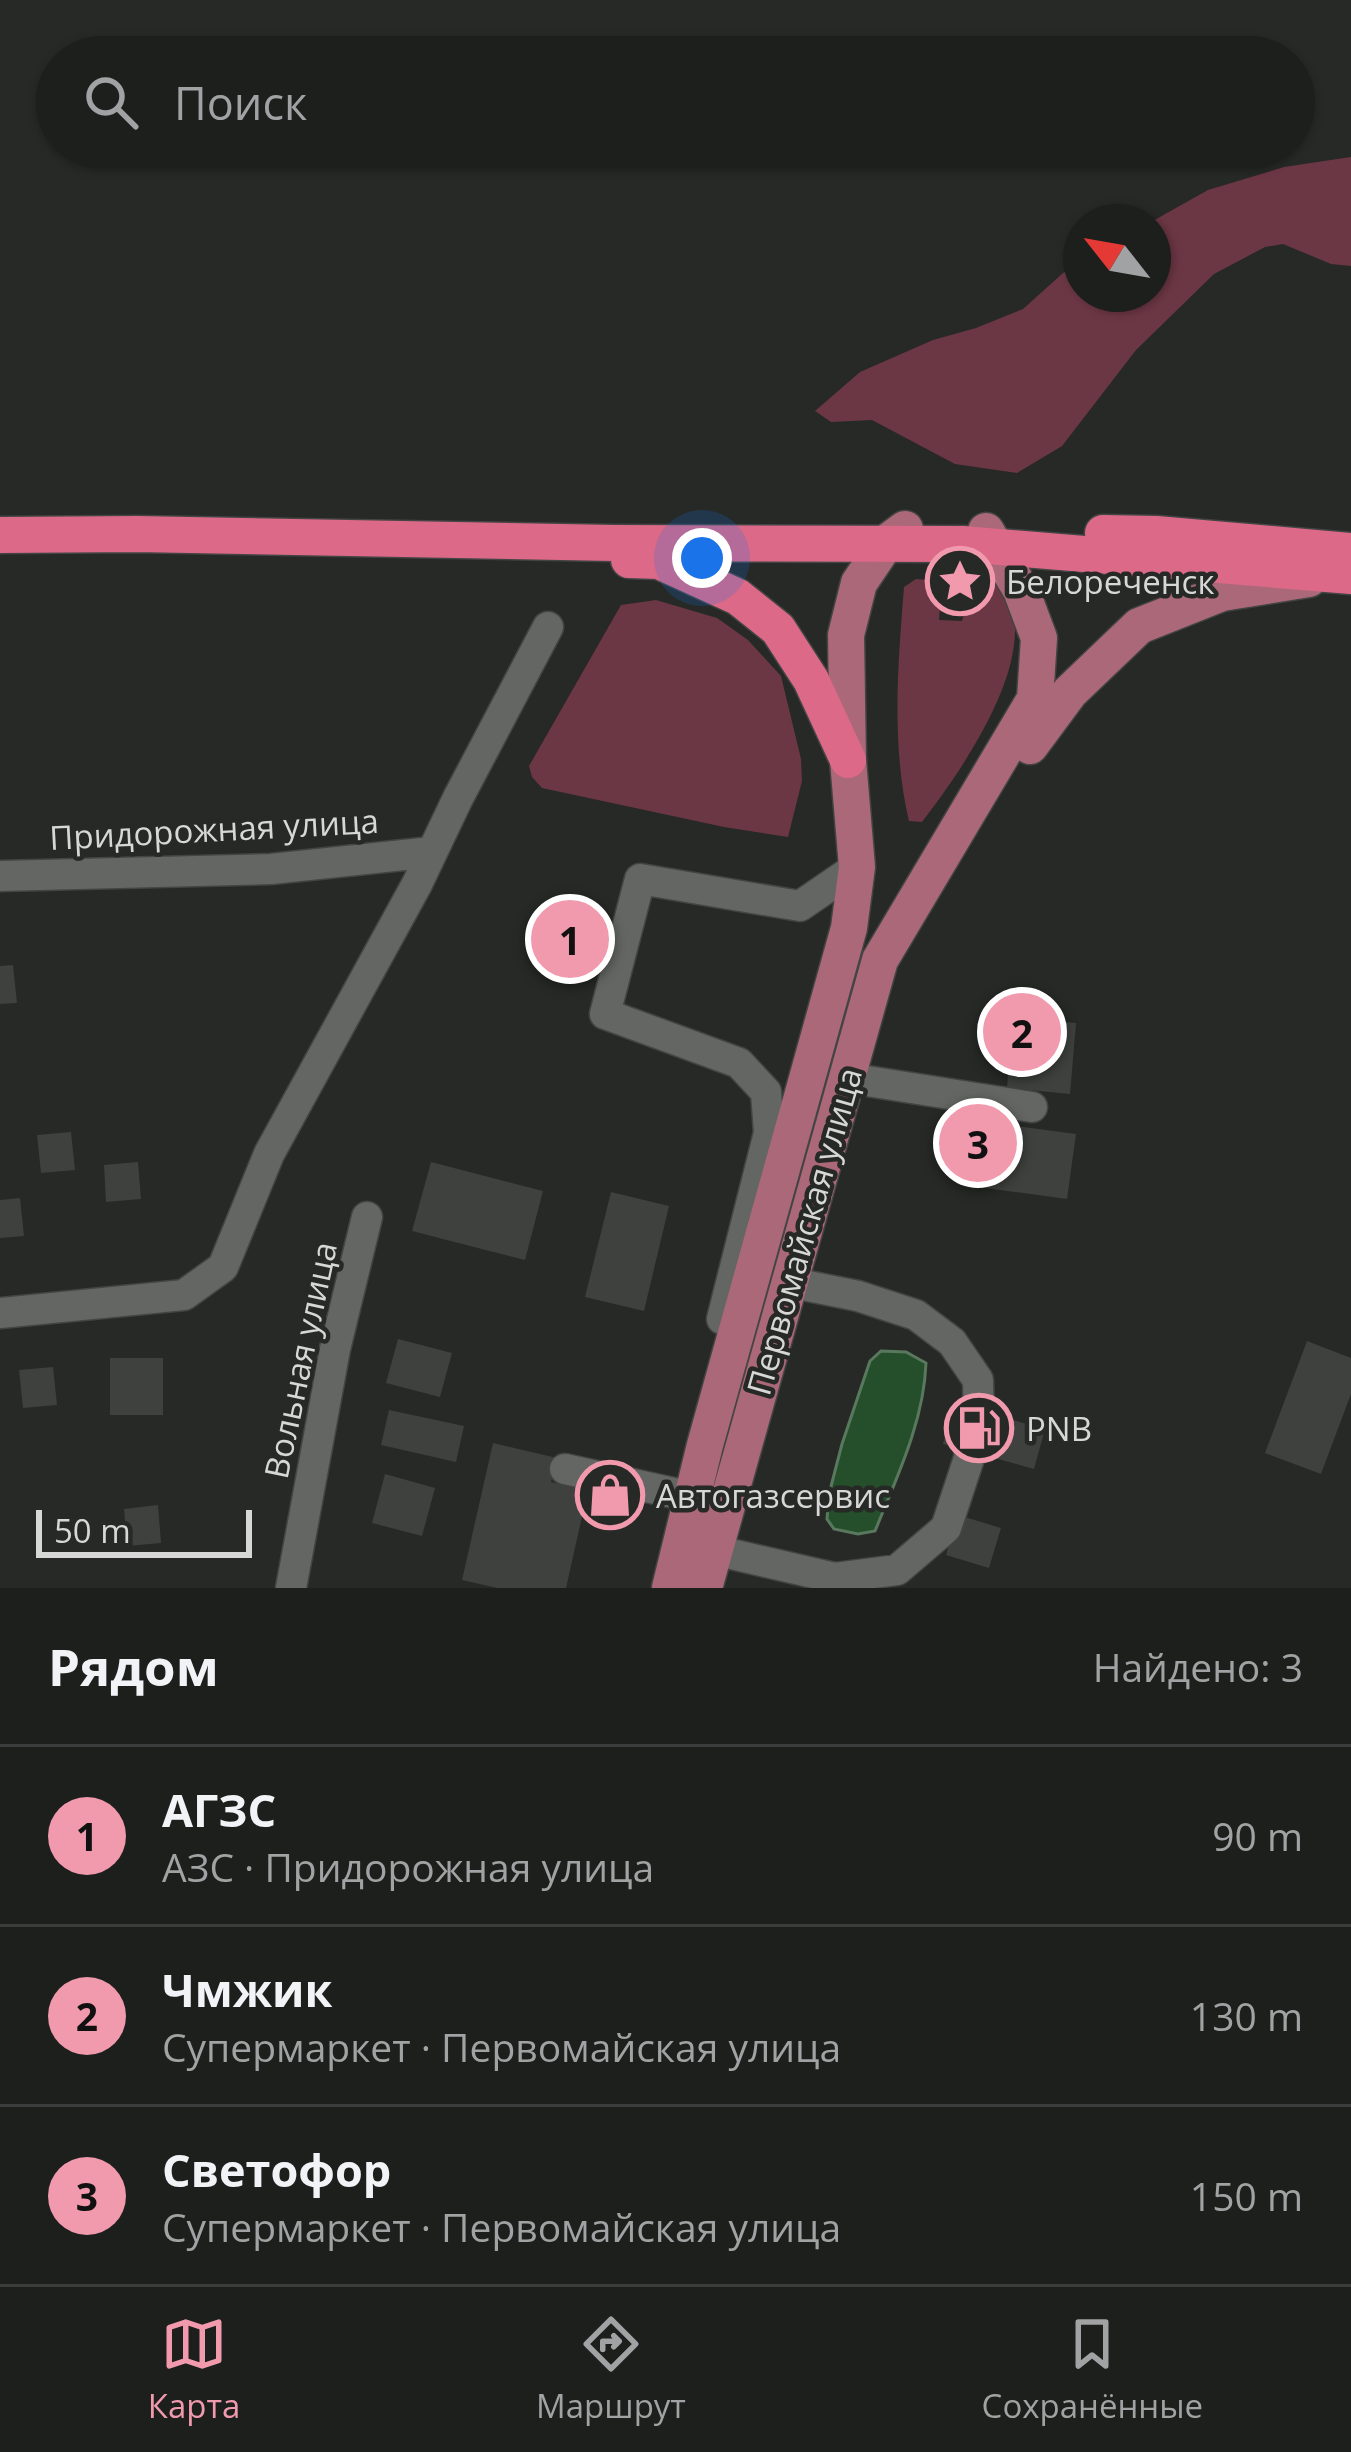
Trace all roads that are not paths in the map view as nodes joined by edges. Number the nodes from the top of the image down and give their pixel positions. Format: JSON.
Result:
{"nodes":[{"id":1,"x":0,"y":516,"type":"edge"},
{"id":2,"x":0,"y":535,"type":"edge"},
{"id":3,"x":208,"y":535,"type":"junction"},
{"id":4,"x":896,"y":536,"type":"junction"},
{"id":5,"x":992,"y":539,"type":"junction"},
{"id":6,"x":1346,"y":568,"type":"edge"},
{"id":7,"x":548,"y":627,"type":"dead end"},
{"id":8,"x":848,"y":760,"type":"junction"},
{"id":9,"x":432,"y":852,"type":"junction"},
{"id":10,"x":857,"y":867,"type":"junction"},
{"id":11,"x":0,"y":875,"type":"edge"},
{"id":12,"x":926,"y":883,"type":"junction"},
{"id":13,"x":848,"y":1078,"type":"junction"},
{"id":14,"x":1033,"y":1107,"type":"dead end"},
{"id":15,"x":367,"y":1217,"type":"dead end"},
{"id":16,"x":788,"y":1282,"type":"junction"},
{"id":17,"x":0,"y":1313,"type":"edge"},
{"id":18,"x":705,"y":1445,"type":"junction"},
{"id":19,"x":565,"y":1469,"type":"dead end"},
{"id":20,"x":692,"y":1497,"type":"junction"},
{"id":21,"x":714,"y":1550,"type":"junction"},
{"id":22,"x":291,"y":1588,"type":"edge"},
{"id":23,"x":670,"y":1588,"type":"edge"},
{"id":24,"x":704,"y":1588,"type":"edge"}],
"edges":[{"from":1,"to":4,"type":"highway"},
{"from":2,"to":3,"type":"highway"},
{"from":3,"to":4,"type":"highway"},
{"from":3,"to":8,"type":"highway"},
{"from":4,"to":5,"type":"highway"},
{"from":4,"to":8,"type":"main road","name":"Первомайская улица"},
{"from":5,"to":6,"type":"highway"},
{"from":5,"to":12,"type":"main road"},
{"from":6,"to":12,"type":"main road"},
{"from":7,"to":9,"type":"street"},
{"from":8,"to":10,"type":"main road","name":"Первомайская улица"},
{"from":9,"to":11,"type":"street","name":"Придорожная улица"},
{"from":9,"to":17,"type":"street"},
{"from":10,"to":18,"type":"main road","name":"Первомайская улица"},
{"from":10,"to":18,"type":"street"},
{"from":12,"to":13,"type":"main road","name":"Первомайская улица"},
{"from":13,"to":14,"type":"street"},
{"from":13,"to":16,"type":"main road","name":"Первомайская улица"},
{"from":15,"to":22,"type":"street","name":"Вольная улица"},
{"from":16,"to":21,"type":"main road","name":"Первомайская улица"},
{"from":16,"to":21,"type":"street"},
{"from":18,"to":20,"type":"main road","name":"Первомайская улица"},
{"from":19,"to":20,"type":"street"},
{"from":20,"to":23,"type":"main road","name":"Первомайская улица"},
{"from":21,"to":24,"type":"main road","name":"Первомайская улица"}]}
